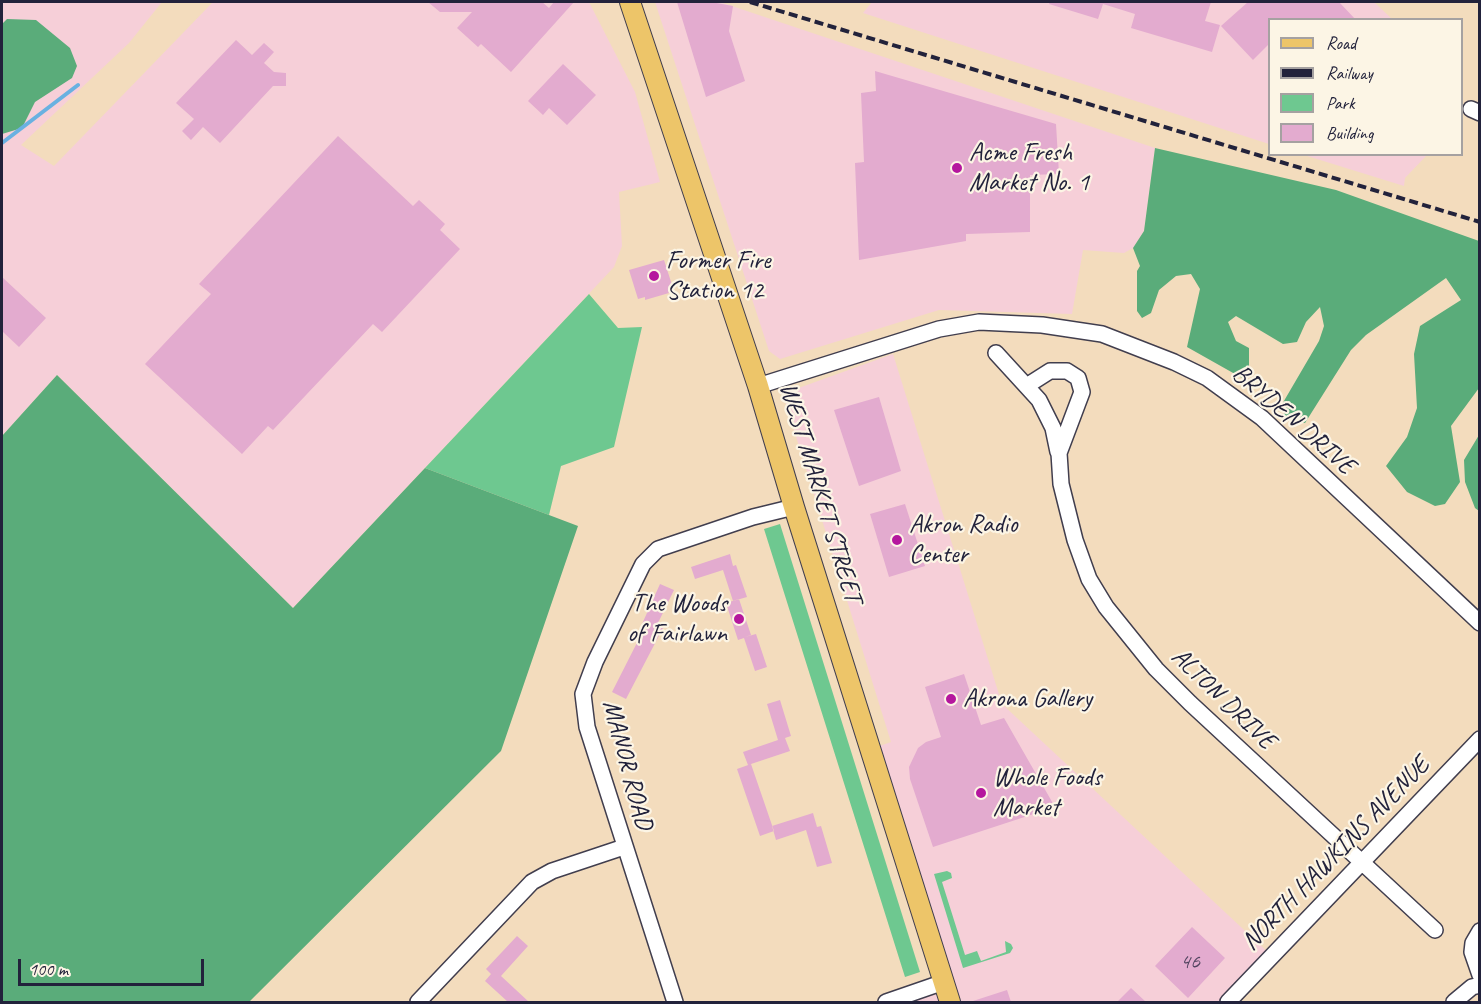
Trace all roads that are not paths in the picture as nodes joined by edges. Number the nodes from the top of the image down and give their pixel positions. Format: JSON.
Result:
{"nodes":[{"id":1,"x":630,"y":2,"type":"edge"},
{"id":2,"x":996,"y":353,"type":"dead end"},
{"id":3,"x":1028,"y":385,"type":"junction"},
{"id":4,"x":758,"y":386,"type":"junction"},
{"id":5,"x":1059,"y":453,"type":"junction"},
{"id":6,"x":794,"y":507,"type":"junction"},
{"id":7,"x":1479,"y":623,"type":"edge"},
{"id":8,"x":1479,"y":739,"type":"edge"},
{"id":9,"x":624,"y":847,"type":"junction"},
{"id":10,"x":1364,"y":863,"type":"junction"},
{"id":11,"x":1435,"y":930,"type":"dead end"},
{"id":12,"x":1479,"y":932,"type":"edge"},
{"id":13,"x":1479,"y":975,"type":"edge"},
{"id":14,"x":944,"y":982,"type":"junction"},
{"id":15,"x":1479,"y":985,"type":"edge"},
{"id":16,"x":418,"y":1002,"type":"edge"},
{"id":17,"x":675,"y":1002,"type":"edge"},
{"id":18,"x":886,"y":1002,"type":"edge"},
{"id":19,"x":950,"y":1002,"type":"edge"},
{"id":20,"x":1228,"y":1002,"type":"edge"},
{"id":21,"x":1454,"y":1002,"type":"edge"}],
"edges":[{"from":1,"to":4,"type":"main road","name":"WEST MARKET STREET"},
{"from":2,"to":3,"type":"street"},
{"from":3,"to":5,"type":"street","name":"ALTON DRIVE"},
{"from":3,"to":5,"type":"street","name":"ALTON DRIVE"},
{"from":4,"to":6,"type":"main road","name":"WEST MARKET STREET"},
{"from":4,"to":7,"type":"street","name":"BRYDEN DRIVE"},
{"from":5,"to":10,"type":"street","name":"ALTON DRIVE"},
{"from":6,"to":9,"type":"street","name":"MANOR ROAD"},
{"from":6,"to":14,"type":"main road","name":"WEST MARKET STREET"},
{"from":8,"to":10,"type":"street","name":"NORTH HAWKINS AVENUE"},
{"from":9,"to":16,"type":"street"},
{"from":9,"to":17,"type":"street","name":"MANOR ROAD"},
{"from":10,"to":11,"type":"street","name":"ALTON DRIVE"},
{"from":10,"to":20,"type":"street","name":"NORTH HAWKINS AVENUE"},
{"from":12,"to":13,"type":"street"},
{"from":14,"to":18,"type":"street"},
{"from":14,"to":19,"type":"main road","name":"WEST MARKET STREET"},
{"from":15,"to":21,"type":"street"}]}
